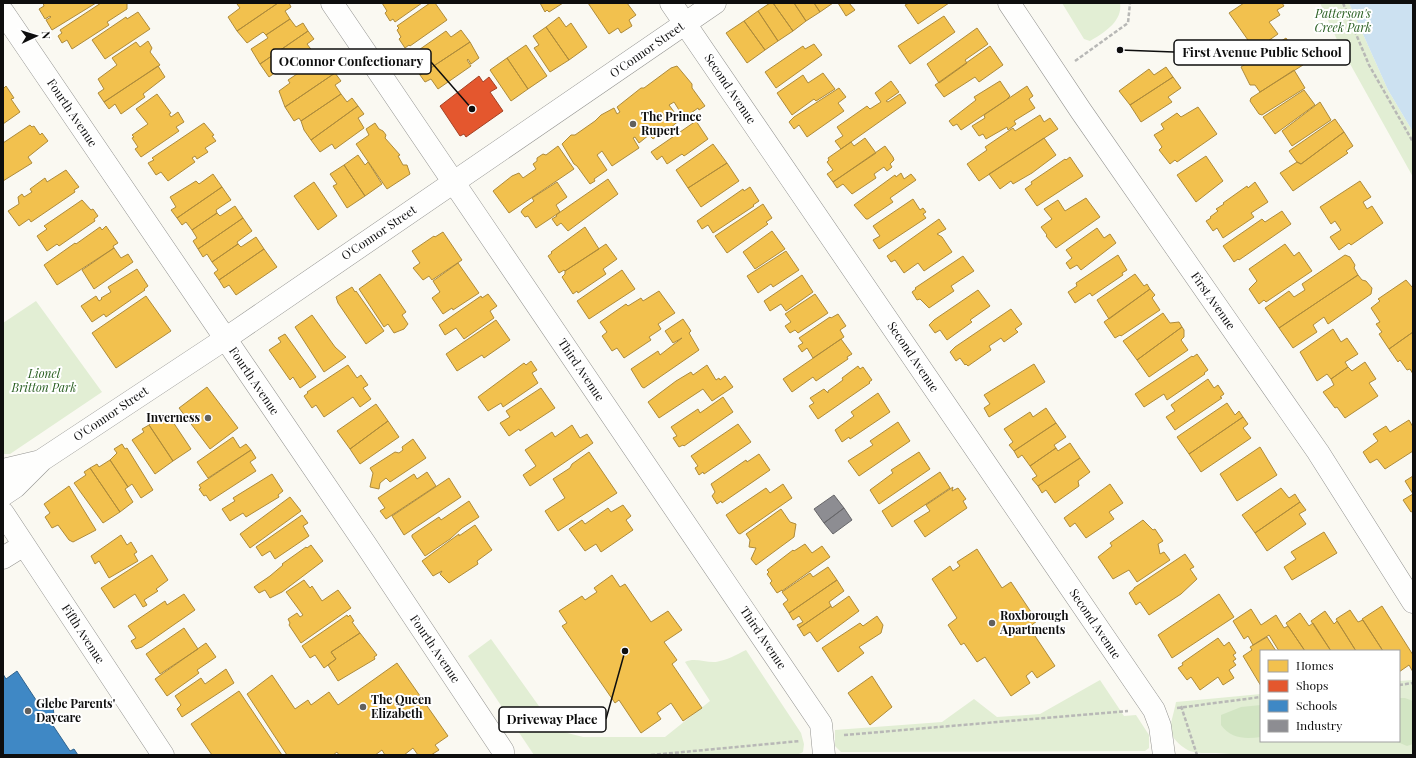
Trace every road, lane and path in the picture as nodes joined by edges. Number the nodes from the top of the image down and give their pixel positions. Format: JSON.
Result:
{"nodes":[{"id":1,"x":332,"y":3,"type":"edge"},
{"id":2,"x":671,"y":3,"type":"edge"},
{"id":3,"x":715,"y":3,"type":"edge"},
{"id":4,"x":1009,"y":3,"type":"edge"},
{"id":5,"x":1130,"y":3,"type":"edge"},
{"id":6,"x":1343,"y":3,"type":"edge"},
{"id":7,"x":3,"y":12,"type":"edge"},
{"id":8,"x":685,"y":23,"type":"junction"},
{"id":9,"x":1090,"y":51,"type":"dead end"},
{"id":10,"x":1413,"y":142,"type":"edge"},
{"id":11,"x":454,"y":182,"type":"junction"},
{"id":12,"x":225,"y":339,"type":"junction"},
{"id":13,"x":42,"y":460,"type":"junction"},
{"id":14,"x":3,"y":470,"type":"edge"},
{"id":15,"x":3,"y":495,"type":"edge"},
{"id":16,"x":3,"y":513,"type":"edge"},
{"id":17,"x":24,"y":545,"type":"junction"},
{"id":18,"x":3,"y":558,"type":"edge"},
{"id":19,"x":1413,"y":602,"type":"edge"},
{"id":20,"x":1413,"y":684,"type":"edge"},
{"id":21,"x":1400,"y":685,"type":"edge"},
{"id":22,"x":1260,"y":697,"type":"edge"},
{"id":23,"x":1181,"y":706,"type":"junction"},
{"id":24,"x":1154,"y":710,"type":"junction"},
{"id":25,"x":824,"y":747,"type":"edge"},
{"id":26,"x":503,"y":753,"type":"edge"},
{"id":27,"x":164,"y":755,"type":"edge"},
{"id":28,"x":651,"y":755,"type":"edge"},
{"id":29,"x":1164,"y":755,"type":"edge"},
{"id":30,"x":1197,"y":755,"type":"edge"}],
"edges":[{"from":1,"to":11,"type":"street","name":"Third Avenue"},
{"from":2,"to":8,"type":"street","name":"Second Avenue"},
{"from":3,"to":8,"type":"street","name":"O'Connor Street"},
{"from":4,"to":19,"type":"street","name":"First Avenue"},
{"from":5,"to":9,"type":"path"},
{"from":6,"to":10,"type":"path"},
{"from":7,"to":12,"type":"street","name":"Fourth Avenue"},
{"from":8,"to":11,"type":"street","name":"O'Connor Street"},
{"from":8,"to":24,"type":"street","name":"Second Avenue"},
{"from":11,"to":12,"type":"street","name":"O'Connor Street"},
{"from":11,"to":25,"type":"street","name":"Third Avenue"},
{"from":12,"to":13,"type":"street","name":"O'Connor Street"},
{"from":12,"to":26,"type":"street","name":"Fourth Avenue"},
{"from":13,"to":14,"type":"street","name":"O'Connor Street"},
{"from":13,"to":15,"type":"street","name":"O'Connor Street"},
{"from":16,"to":17,"type":"street","name":"Fifth Avenue"},
{"from":17,"to":18,"type":"street"},
{"from":17,"to":27,"type":"street","name":"Fifth Avenue"},
{"from":20,"to":21,"type":"path"},
{"from":22,"to":23,"type":"path"},
{"from":23,"to":24,"type":"path"},
{"from":23,"to":30,"type":"path"},
{"from":24,"to":25,"type":"path"},
{"from":24,"to":29,"type":"street","name":"Second Avenue"},
{"from":25,"to":28,"type":"path"}]}
